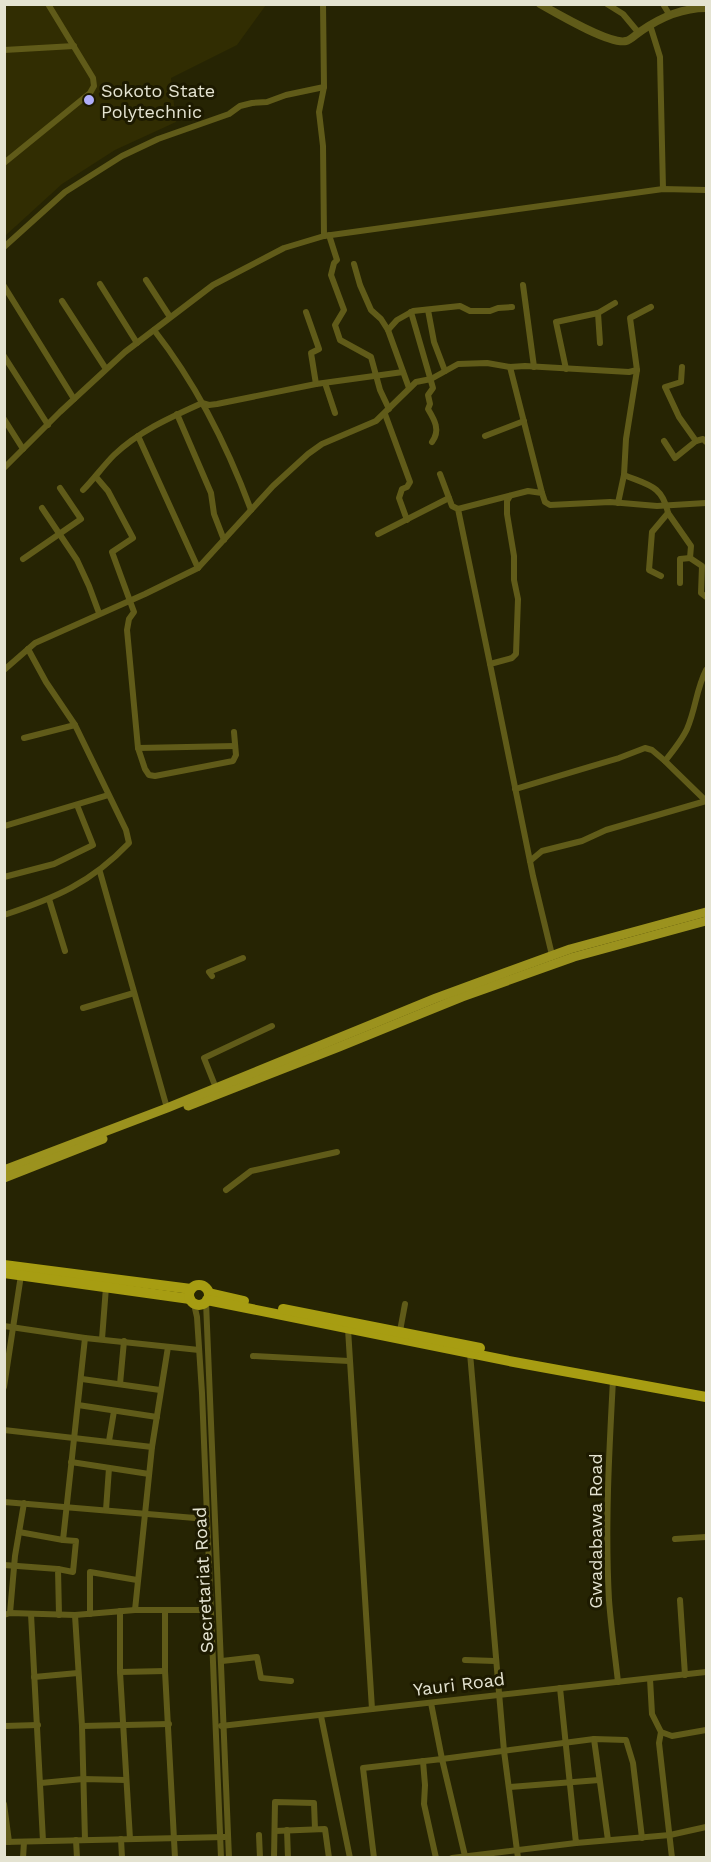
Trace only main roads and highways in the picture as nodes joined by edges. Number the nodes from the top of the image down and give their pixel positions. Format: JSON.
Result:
{"nodes":[{"id":1,"x":706,"y":912,"type":"edge"},
{"id":2,"x":706,"y":921,"type":"edge"},
{"id":3,"x":37,"y":1158,"type":"junction"},
{"id":4,"x":4,"y":1163,"type":"edge"},
{"id":5,"x":4,"y":1170,"type":"edge"},
{"id":6,"x":4,"y":1178,"type":"edge"},
{"id":7,"x":4,"y":1265,"type":"edge"},
{"id":8,"x":4,"y":1273,"type":"edge"},
{"id":9,"x":199,"y":1298,"type":"junction"},
{"id":10,"x":706,"y":1392,"type":"edge"},
{"id":11,"x":706,"y":1397,"type":"edge"}],
"edges":[{"from":1,"to":3,"type":"main road"},
{"from":2,"to":6,"type":"main road"},
{"from":3,"to":4,"type":"main road"},
{"from":3,"to":5,"type":"main road"},
{"from":7,"to":9,"type":"highway"},
{"from":8,"to":9,"type":"highway"},
{"from":9,"to":10,"type":"highway"},
{"from":9,"to":11,"type":"highway"}]}
